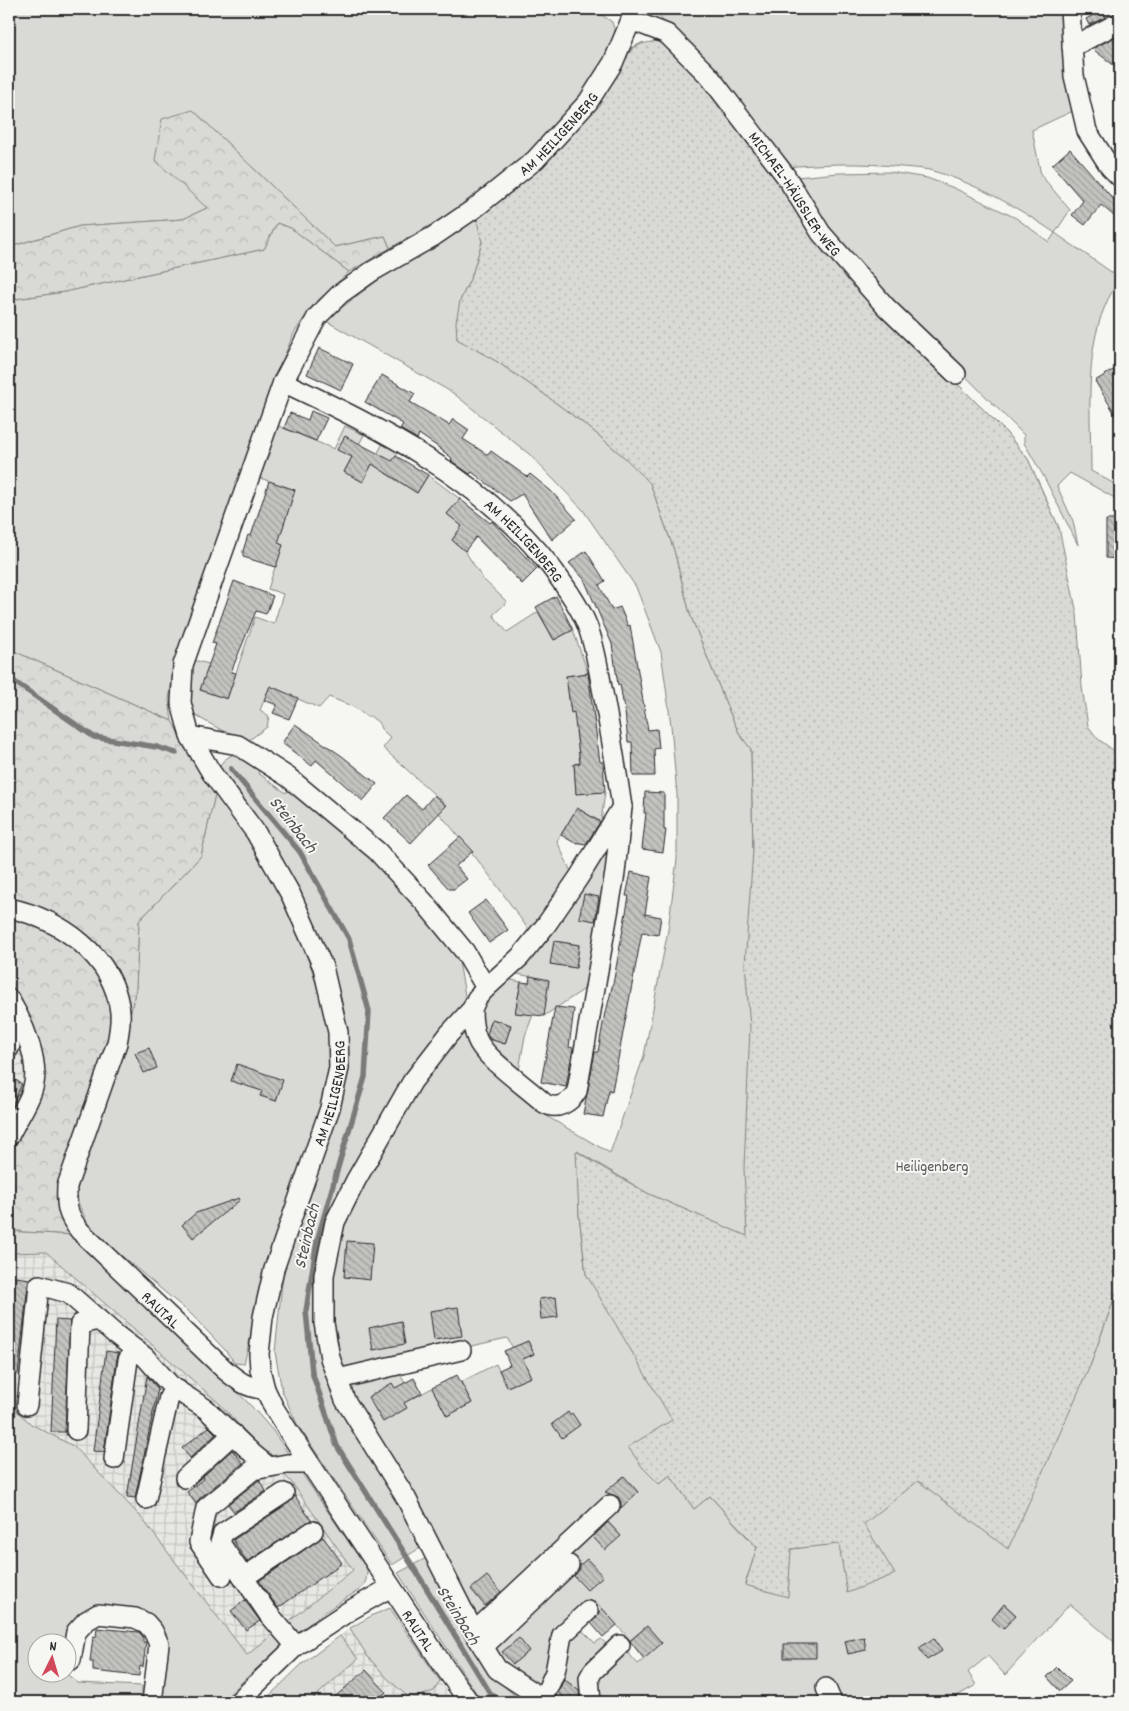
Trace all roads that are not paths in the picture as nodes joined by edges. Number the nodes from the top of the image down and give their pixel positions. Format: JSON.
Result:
{"nodes":[{"id":1,"x":1070,"y":9,"type":"edge"},
{"id":2,"x":632,"y":14,"type":"edge"},
{"id":3,"x":1120,"y":22,"type":"edge"},
{"id":4,"x":1072,"y":47,"type":"junction"},
{"id":5,"x":1120,"y":177,"type":"edge"},
{"id":6,"x":956,"y":374,"type":"dead end"},
{"id":7,"x":283,"y":382,"type":"junction"},
{"id":8,"x":190,"y":736,"type":"junction"},
{"id":9,"x":622,"y":807,"type":"junction"},
{"id":10,"x":9,"y":908,"type":"edge"},
{"id":11,"x":486,"y":988,"type":"junction"},
{"id":12,"x":9,"y":1000,"type":"edge"},
{"id":13,"x":472,"y":1009,"type":"junction"},
{"id":14,"x":9,"y":1028,"type":"edge"},
{"id":15,"x":9,"y":1048,"type":"edge"},
{"id":16,"x":9,"y":1136,"type":"edge"},
{"id":17,"x":99,"y":1320,"type":"junction"},
{"id":18,"x":134,"y":1349,"type":"junction"},
{"id":19,"x":460,"y":1350,"type":"dead end"},
{"id":20,"x":338,"y":1379,"type":"junction"},
{"id":21,"x":265,"y":1389,"type":"junction"},
{"id":22,"x":178,"y":1390,"type":"junction"},
{"id":23,"x":27,"y":1405,"type":"dead end"},
{"id":24,"x":76,"y":1430,"type":"dead end"},
{"id":25,"x":233,"y":1434,"type":"junction"},
{"id":26,"x":114,"y":1459,"type":"dead end"},
{"id":27,"x":310,"y":1464,"type":"junction"},
{"id":28,"x":269,"y":1467,"type":"junction"},
{"id":29,"x":185,"y":1478,"type":"dead end"},
{"id":30,"x":284,"y":1493,"type":"dead end"},
{"id":31,"x":146,"y":1499,"type":"dead end"},
{"id":32,"x":610,"y":1505,"type":"dead end"},
{"id":33,"x":313,"y":1531,"type":"dead end"},
{"id":34,"x":569,"y":1565,"type":"dead end"},
{"id":35,"x":222,"y":1576,"type":"dead end"},
{"id":36,"x":243,"y":1578,"type":"junction"},
{"id":37,"x":391,"y":1587,"type":"junction"},
{"id":38,"x":588,"y":1611,"type":"dead end"},
{"id":39,"x":76,"y":1634,"type":"edge"},
{"id":40,"x":478,"y":1639,"type":"junction"},
{"id":41,"x":620,"y":1645,"type":"dead end"},
{"id":42,"x":296,"y":1646,"type":"junction"},
{"id":43,"x":545,"y":1701,"type":"edge"},
{"id":44,"x":152,"y":1702,"type":"edge"},
{"id":45,"x":238,"y":1702,"type":"edge"},
{"id":46,"x":469,"y":1702,"type":"edge"},
{"id":47,"x":591,"y":1702,"type":"edge"}],
"edges":[{"from":1,"to":4,"type":"street"},
{"from":2,"to":6,"type":"street","name":"MICHAEL-HÄUSSLER-WEG"},
{"from":2,"to":7,"type":"street","name":"AM HEILIGENBERG"},
{"from":3,"to":4,"type":"street"},
{"from":4,"to":5,"type":"street"},
{"from":7,"to":8,"type":"street","name":"AM HEILIGENBERG"},
{"from":7,"to":9,"type":"street","name":"AM HEILIGENBERG"},
{"from":8,"to":11,"type":"street"},
{"from":8,"to":21,"type":"street","name":"AM HEILIGENBERG"},
{"from":9,"to":11,"type":"street"},
{"from":9,"to":13,"type":"street","name":"AM HEILIGENBERG"},
{"from":10,"to":21,"type":"street","name":"RAUTAL"},
{"from":11,"to":13,"type":"street"},
{"from":12,"to":16,"type":"street"},
{"from":13,"to":20,"type":"street"},
{"from":14,"to":15,"type":"street"},
{"from":17,"to":18,"type":"street"},
{"from":17,"to":23,"type":"street"},
{"from":17,"to":24,"type":"street"},
{"from":18,"to":22,"type":"street"},
{"from":18,"to":26,"type":"street"},
{"from":19,"to":20,"type":"street"},
{"from":20,"to":40,"type":"street"},
{"from":21,"to":27,"type":"street","name":"RAUTAL"},
{"from":22,"to":25,"type":"street"},
{"from":22,"to":31,"type":"street"},
{"from":25,"to":28,"type":"street"},
{"from":25,"to":29,"type":"street"},
{"from":27,"to":28,"type":"street"},
{"from":27,"to":37,"type":"street","name":"RAUTAL"},
{"from":28,"to":35,"type":"street"},
{"from":30,"to":36,"type":"street"},
{"from":32,"to":40,"type":"street"},
{"from":33,"to":36,"type":"street"},
{"from":34,"to":40,"type":"street"},
{"from":36,"to":42,"type":"street"},
{"from":37,"to":42,"type":"street"},
{"from":37,"to":46,"type":"street","name":"RAUTAL"},
{"from":38,"to":43,"type":"street"},
{"from":39,"to":44,"type":"street"},
{"from":40,"to":43,"type":"street"},
{"from":41,"to":47,"type":"street"},
{"from":42,"to":45,"type":"street"}]}
